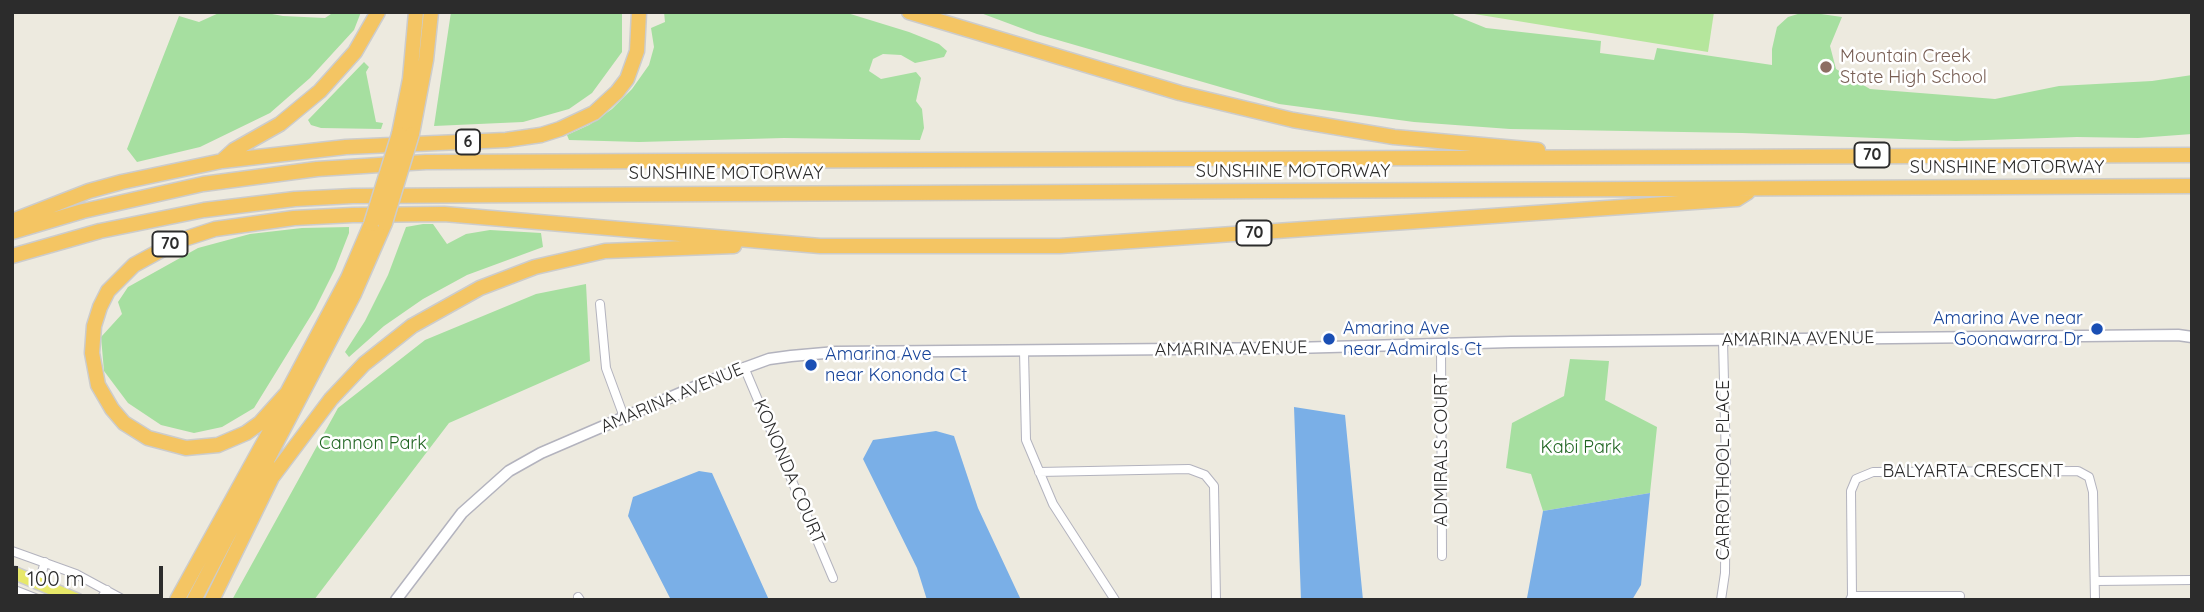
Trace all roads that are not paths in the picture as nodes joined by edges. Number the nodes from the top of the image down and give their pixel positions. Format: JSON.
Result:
{"nodes":[{"id":1,"x":378,"y":12,"type":"edge"},
{"id":2,"x":416,"y":12,"type":"edge"},
{"id":3,"x":639,"y":12,"type":"edge"},
{"id":4,"x":909,"y":12,"type":"edge"},
{"id":5,"x":432,"y":15,"type":"edge"},
{"id":6,"x":406,"y":134,"type":"junction"},
{"id":7,"x":2192,"y":155,"type":"edge"},
{"id":8,"x":1552,"y":156,"type":"junction"},
{"id":9,"x":222,"y":161,"type":"junction"},
{"id":10,"x":2192,"y":186,"type":"edge"},
{"id":11,"x":1753,"y":189,"type":"junction"},
{"id":12,"x":12,"y":221,"type":"edge"},
{"id":13,"x":378,"y":224,"type":"junction"},
{"id":14,"x":12,"y":232,"type":"edge"},
{"id":15,"x":751,"y":240,"type":"junction"},
{"id":16,"x":12,"y":256,"type":"edge"},
{"id":17,"x":354,"y":294,"type":"junction"},
{"id":18,"x":600,"y":304,"type":"dead end"},
{"id":19,"x":2192,"y":337,"type":"edge"},
{"id":20,"x":1723,"y":340,"type":"junction"},
{"id":21,"x":1441,"y":344,"type":"junction"},
{"id":22,"x":1024,"y":351,"type":"junction"},
{"id":23,"x":744,"y":367,"type":"junction"},
{"id":24,"x":287,"y":393,"type":"junction"},
{"id":25,"x":624,"y":417,"type":"junction"},
{"id":26,"x":1039,"y":472,"type":"junction"},
{"id":27,"x":273,"y":476,"type":"junction"},
{"id":28,"x":12,"y":551,"type":"edge"},
{"id":29,"x":1443,"y":556,"type":"dead end"},
{"id":30,"x":45,"y":562,"type":"junction"},
{"id":31,"x":12,"y":572,"type":"edge"},
{"id":32,"x":833,"y":578,"type":"dead end"},
{"id":33,"x":2192,"y":580,"type":"edge"},
{"id":34,"x":2095,"y":581,"type":"junction"},
{"id":35,"x":39,"y":582,"type":"junction"},
{"id":36,"x":12,"y":589,"type":"edge"},
{"id":37,"x":107,"y":590,"type":"junction"},
{"id":38,"x":1960,"y":596,"type":"dead end"},
{"id":39,"x":1851,"y":598,"type":"edge"},
{"id":40,"x":175,"y":599,"type":"edge"},
{"id":41,"x":40,"y":600,"type":"edge"},
{"id":42,"x":78,"y":600,"type":"edge"},
{"id":43,"x":100,"y":600,"type":"edge"},
{"id":44,"x":124,"y":600,"type":"edge"},
{"id":45,"x":194,"y":600,"type":"edge"},
{"id":46,"x":212,"y":600,"type":"edge"},
{"id":47,"x":396,"y":600,"type":"edge"},
{"id":48,"x":1115,"y":600,"type":"edge"},
{"id":49,"x":1216,"y":600,"type":"edge"},
{"id":50,"x":1721,"y":600,"type":"edge"},
{"id":51,"x":2095,"y":600,"type":"edge"}],
"edges":[{"from":1,"to":9,"type":"highway"},
{"from":2,"to":6,"type":"highway"},
{"from":3,"to":9,"type":"highway","number":"6"},
{"from":4,"to":8,"type":"highway","number":"70"},
{"from":5,"to":6,"type":"highway"},
{"from":6,"to":13,"type":"highway","bridge":true},
{"from":7,"to":8,"type":"highway","name":"SUNSHINE MOTORWAY","number":"70"},
{"from":8,"to":14,"type":"highway","name":"SUNSHINE MOTORWAY"},
{"from":9,"to":12,"type":"highway","number":"6"},
{"from":10,"to":11,"type":"highway","name":"SUNSHINE MOTORWAY","number":"70"},
{"from":11,"to":15,"type":"highway","number":"70"},
{"from":11,"to":16,"type":"highway","name":"SUNSHINE MOTORWAY"},
{"from":13,"to":17,"type":"highway"},
{"from":13,"to":24,"type":"highway","number":"70"},
{"from":15,"to":24,"type":"highway","number":"70"},
{"from":15,"to":27,"type":"highway"},
{"from":17,"to":27,"type":"highway"},
{"from":17,"to":45,"type":"highway"},
{"from":18,"to":25,"type":"street"},
{"from":19,"to":20,"type":"street","name":"AMARINA AVENUE"},
{"from":20,"to":21,"type":"street","name":"AMARINA AVENUE"},
{"from":20,"to":50,"type":"street","name":"CARROTHOOL PLACE"},
{"from":21,"to":22,"type":"street","name":"AMARINA AVENUE"},
{"from":21,"to":29,"type":"street","name":"ADMIRALS COURT"},
{"from":22,"to":23,"type":"street","name":"AMARINA AVENUE"},
{"from":22,"to":26,"type":"street"},
{"from":23,"to":25,"type":"street","name":"AMARINA AVENUE"},
{"from":23,"to":32,"type":"street","name":"KONONDA COURT"},
{"from":24,"to":40,"type":"highway"},
{"from":25,"to":47,"type":"street","name":"AMARINA AVENUE"},
{"from":26,"to":48,"type":"street"},
{"from":26,"to":49,"type":"street"},
{"from":27,"to":46,"type":"highway"},
{"from":28,"to":30,"type":"street"},
{"from":30,"to":35,"type":"street"},
{"from":30,"to":37,"type":"street"},
{"from":31,"to":35,"type":"main road"},
{"from":33,"to":34,"type":"street"},
{"from":34,"to":39,"type":"street","name":"BALYARTA CRESCENT"},
{"from":34,"to":51,"type":"street","name":"BALYARTA CRESCENT"},
{"from":35,"to":42,"type":"main road"},
{"from":36,"to":41,"type":"street"},
{"from":37,"to":43,"type":"street"},
{"from":37,"to":44,"type":"street"},
{"from":38,"to":39,"type":"street"}]}
